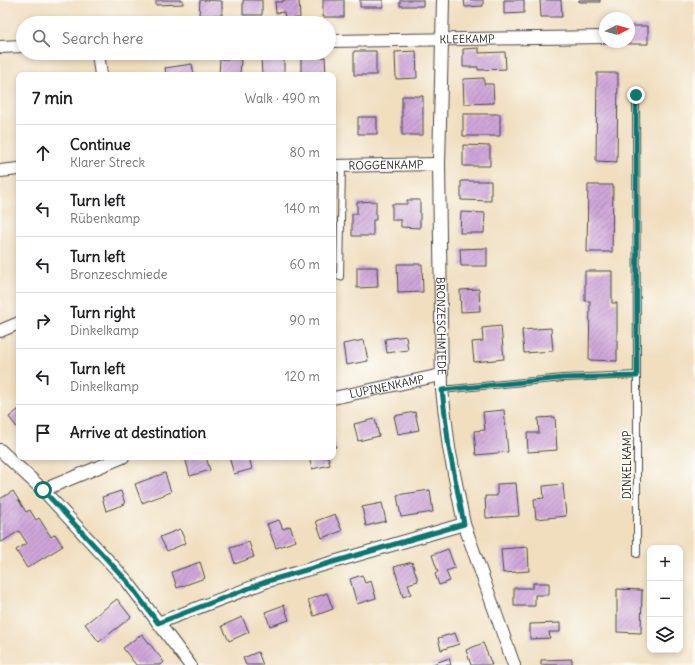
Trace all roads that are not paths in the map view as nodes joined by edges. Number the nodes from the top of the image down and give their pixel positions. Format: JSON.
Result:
{"nodes":[{"id":1,"x":443,"y":0,"type":"edge"},
{"id":2,"x":599,"y":37,"type":"edge"},
{"id":3,"x":443,"y":40,"type":"junction"},
{"id":4,"x":336,"y":41,"type":"edge"},
{"id":5,"x":16,"y":46,"type":"edge"},
{"id":6,"x":0,"y":47,"type":"edge"},
{"id":7,"x":99,"y":60,"type":"edge"},
{"id":8,"x":101,"y":72,"type":"edge"},
{"id":9,"x":636,"y":95,"type":"dead end"},
{"id":10,"x":439,"y":164,"type":"junction"},
{"id":11,"x":338,"y":166,"type":"edge"},
{"id":12,"x":16,"y":170,"type":"edge"},
{"id":13,"x":0,"y":171,"type":"edge"},
{"id":14,"x":340,"y":277,"type":"dead end"},
{"id":15,"x":16,"y":324,"type":"edge"},
{"id":16,"x":0,"y":331,"type":"edge"},
{"id":17,"x":441,"y":375,"type":"junction"},
{"id":18,"x":637,"y":376,"type":"junction"},
{"id":19,"x":442,"y":390,"type":"junction"},
{"id":20,"x":336,"y":397,"type":"edge"},
{"id":21,"x":2,"y":457,"type":"edge"},
{"id":22,"x":116,"y":460,"type":"edge"},
{"id":23,"x":43,"y":490,"type":"junction"},
{"id":24,"x":464,"y":524,"type":"junction"},
{"id":25,"x":637,"y":554,"type":"dead end"},
{"id":26,"x":158,"y":623,"type":"junction"},
{"id":27,"x":190,"y":665,"type":"edge"},
{"id":28,"x":514,"y":665,"type":"edge"}],
"edges":[{"from":1,"to":3,"type":"street","name":"BRONZESCHMIEDE"},
{"from":2,"to":3,"type":"street","name":"KLEEKAMP"},
{"from":3,"to":4,"type":"street","name":"KLEEKAMP"},
{"from":3,"to":10,"type":"street","name":"BRONZESCHMIEDE"},
{"from":5,"to":6,"type":"street"},
{"from":7,"to":8,"type":"street"},
{"from":9,"to":18,"type":"lane","name":"DINKELKAMP"},
{"from":10,"to":11,"type":"street","name":"ROGGENKAMP"},
{"from":10,"to":17,"type":"street","name":"BRONZESCHMIEDE"},
{"from":11,"to":14,"type":"lane"},
{"from":12,"to":13,"type":"street"},
{"from":15,"to":16,"type":"street"},
{"from":17,"to":19,"type":"street","name":"BRONZESCHMIEDE"},
{"from":17,"to":20,"type":"street","name":"LUPINENKAMP"},
{"from":18,"to":19,"type":"lane"},
{"from":18,"to":25,"type":"lane","name":"DINKELKAMP"},
{"from":19,"to":24,"type":"street","name":"BRONZESCHMIEDE"},
{"from":21,"to":23,"type":"street"},
{"from":22,"to":23,"type":"street"},
{"from":23,"to":26,"type":"street"},
{"from":24,"to":26,"type":"street"},
{"from":24,"to":28,"type":"street","name":"BRONZESCHMIEDE"},
{"from":26,"to":27,"type":"street"}]}
